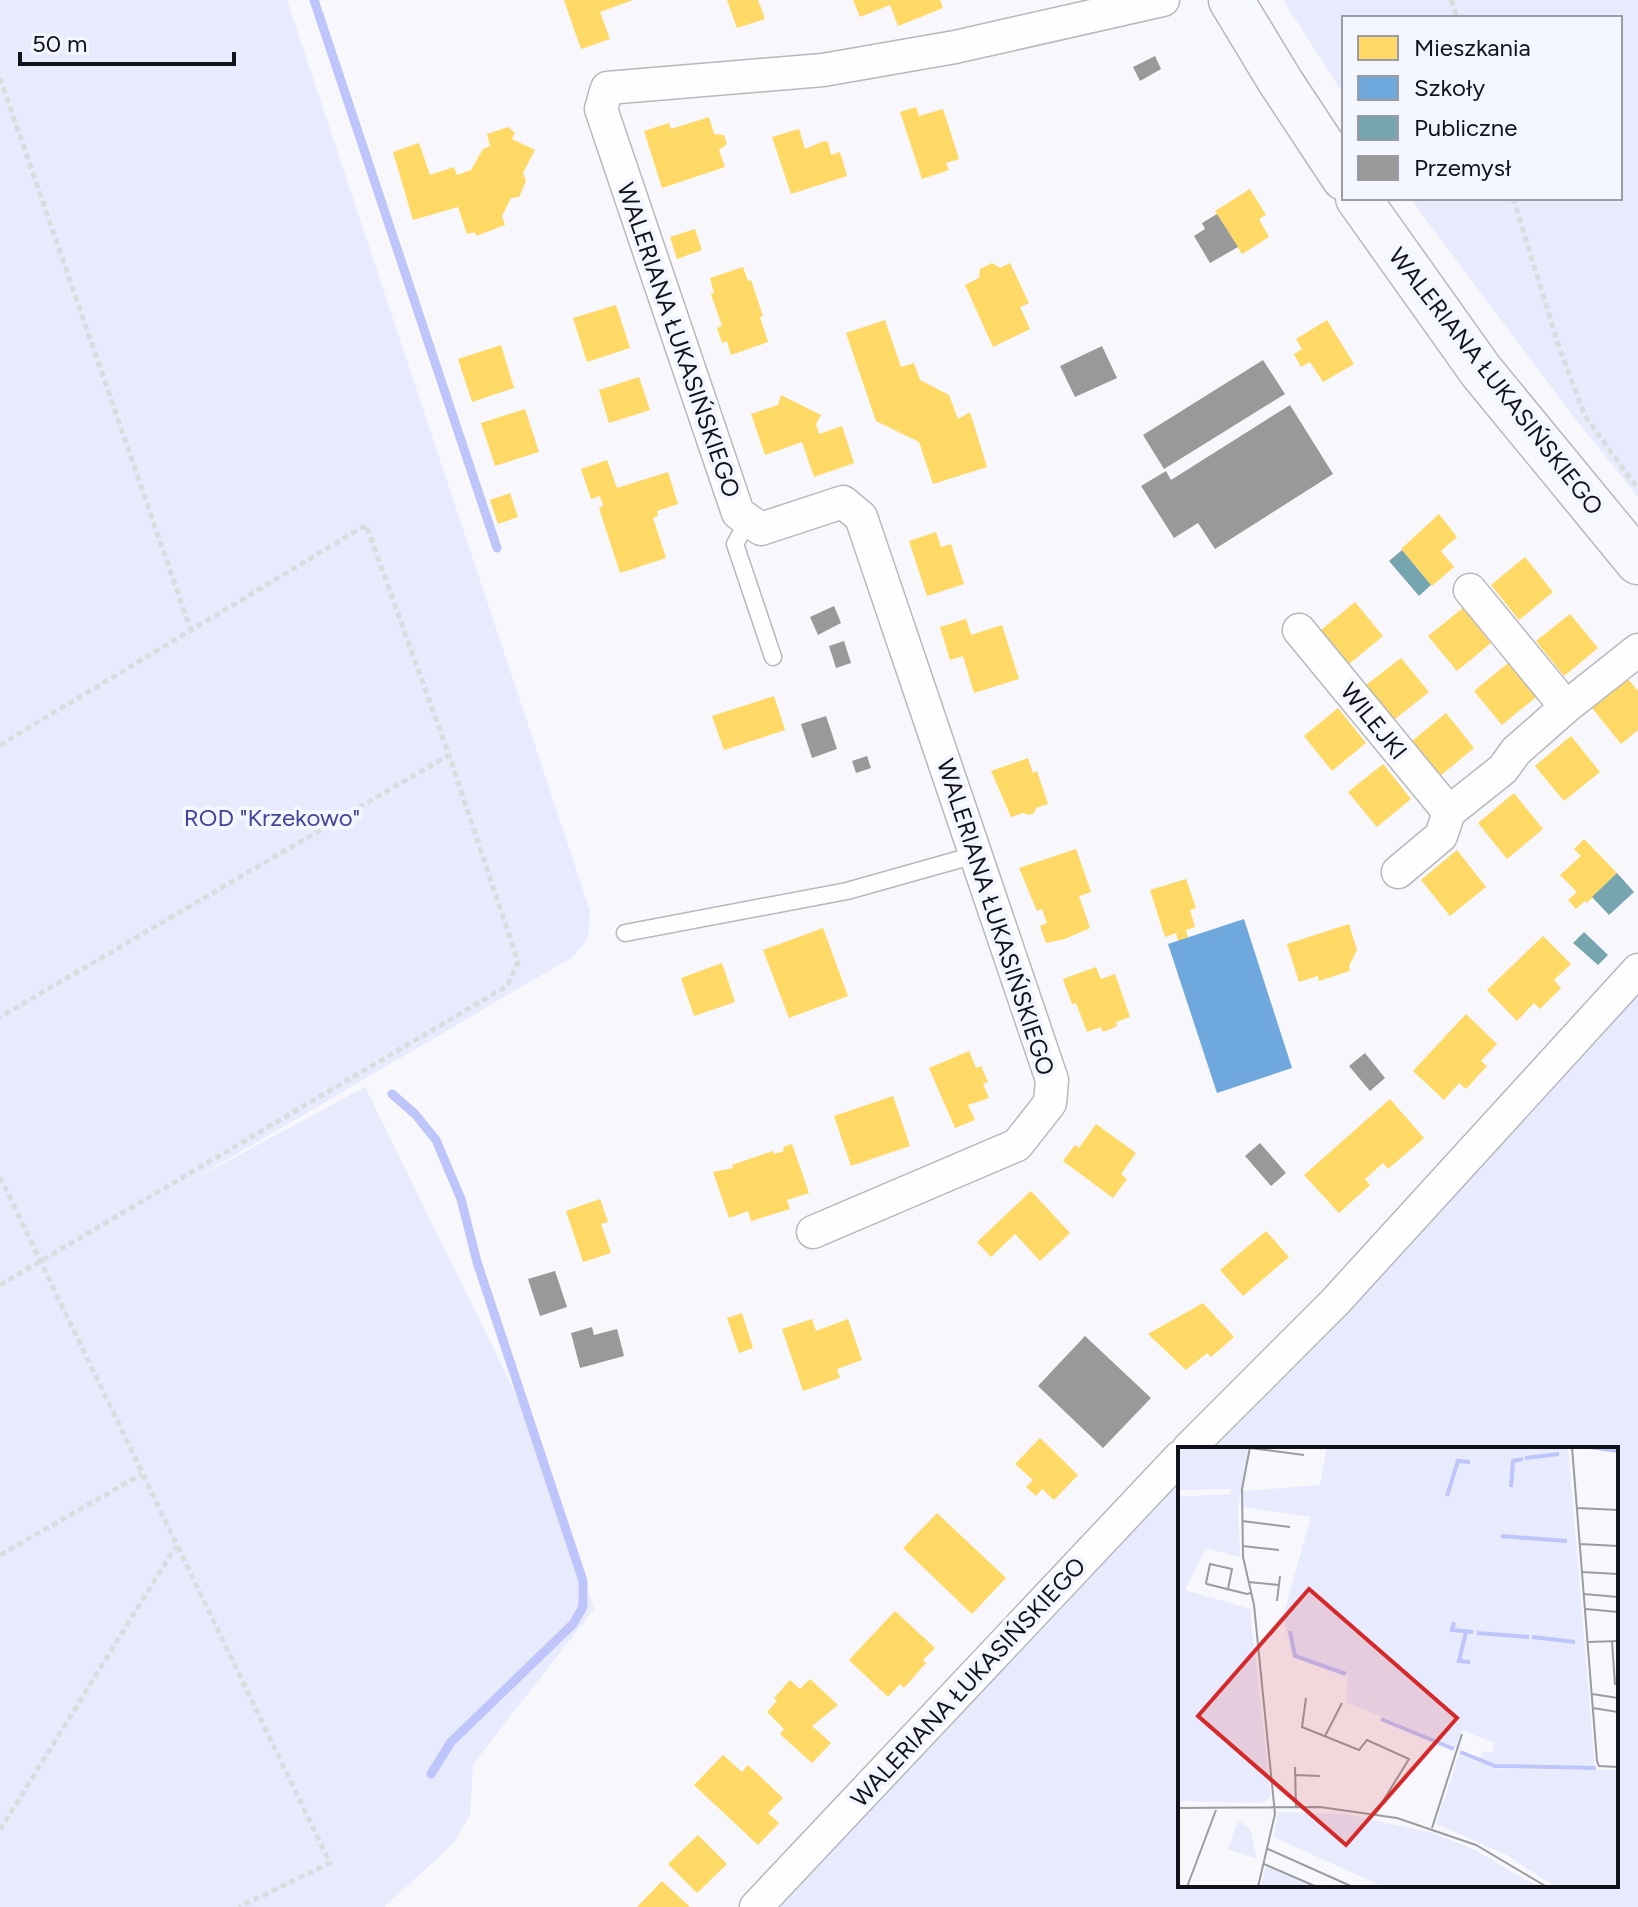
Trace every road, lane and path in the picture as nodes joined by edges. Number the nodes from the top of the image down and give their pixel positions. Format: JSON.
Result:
{"nodes":[{"id":1,"x":1163,"y":0,"type":"edge"},
{"id":2,"x":1231,"y":0,"type":"edge"},
{"id":3,"x":0,"y":78,"type":"edge"},
{"id":4,"x":1342,"y":175,"type":"edge"},
{"id":5,"x":1359,"y":200,"type":"edge"},
{"id":6,"x":1514,"y":200,"type":"edge"},
{"id":7,"x":1585,"y":416,"type":"junction"},
{"id":8,"x":1577,"y":421,"type":"dead end"},
{"id":9,"x":1638,"y":489,"type":"edge"},
{"id":10,"x":748,"y":521,"type":"junction"},
{"id":11,"x":1638,"y":562,"type":"edge"},
{"id":12,"x":1470,"y":590,"type":"dead end"},
{"id":13,"x":1299,"y":630,"type":"dead end"},
{"id":14,"x":191,"y":631,"type":"junction"},
{"id":15,"x":1638,"y":650,"type":"edge"},
{"id":16,"x":773,"y":657,"type":"dead end"},
{"id":17,"x":1566,"y":707,"type":"junction"},
{"id":18,"x":0,"y":745,"type":"edge"},
{"id":19,"x":449,"y":755,"type":"junction"},
{"id":20,"x":1449,"y":812,"type":"junction"},
{"id":21,"x":975,"y":855,"type":"junction"},
{"id":22,"x":1398,"y":872,"type":"dead end"},
{"id":23,"x":625,"y":933,"type":"dead end"},
{"id":24,"x":1638,"y":970,"type":"edge"},
{"id":25,"x":0,"y":1017,"type":"edge"},
{"id":26,"x":0,"y":1177,"type":"edge"},
{"id":27,"x":813,"y":1232,"type":"dead end"},
{"id":28,"x":40,"y":1261,"type":"junction"},
{"id":29,"x":0,"y":1285,"type":"edge"},
{"id":30,"x":1190,"y":1447,"type":"edge"},
{"id":31,"x":1178,"y":1459,"type":"edge"},
{"id":32,"x":142,"y":1474,"type":"junction"},
{"id":33,"x":177,"y":1545,"type":"junction"},
{"id":34,"x":0,"y":1555,"type":"edge"},
{"id":35,"x":0,"y":1830,"type":"edge"},
{"id":36,"x":239,"y":1907,"type":"edge"},
{"id":37,"x":756,"y":1907,"type":"edge"}],
"edges":[{"from":1,"to":10,"type":"street","name":"WALERIANA ŁUKASIŃSKIEGO"},
{"from":2,"to":4,"type":"street"},
{"from":3,"to":14,"type":"path"},
{"from":5,"to":11,"type":"street","name":"WALERIANA ŁUKASIŃSKIEGO"},
{"from":6,"to":7,"type":"path"},
{"from":7,"to":8,"type":"path"},
{"from":7,"to":9,"type":"path"},
{"from":10,"to":16,"type":"lane"},
{"from":10,"to":21,"type":"street","name":"WALERIANA ŁUKASIŃSKIEGO"},
{"from":12,"to":17,"type":"street"},
{"from":13,"to":20,"type":"street","name":"WILEJKI"},
{"from":14,"to":18,"type":"path"},
{"from":14,"to":19,"type":"path"},
{"from":15,"to":17,"type":"street"},
{"from":17,"to":20,"type":"street"},
{"from":19,"to":25,"type":"path"},
{"from":19,"to":28,"type":"path"},
{"from":20,"to":22,"type":"street"},
{"from":21,"to":23,"type":"lane"},
{"from":21,"to":27,"type":"street","name":"WALERIANA ŁUKASIŃSKIEGO"},
{"from":24,"to":30,"type":"street"},
{"from":26,"to":28,"type":"path"},
{"from":28,"to":29,"type":"path"},
{"from":28,"to":32,"type":"path"},
{"from":31,"to":37,"type":"street","name":"WALERIANA ŁUKASIŃSKIEGO"},
{"from":32,"to":33,"type":"path"},
{"from":32,"to":34,"type":"path"},
{"from":33,"to":35,"type":"path"},
{"from":33,"to":36,"type":"path"}]}
